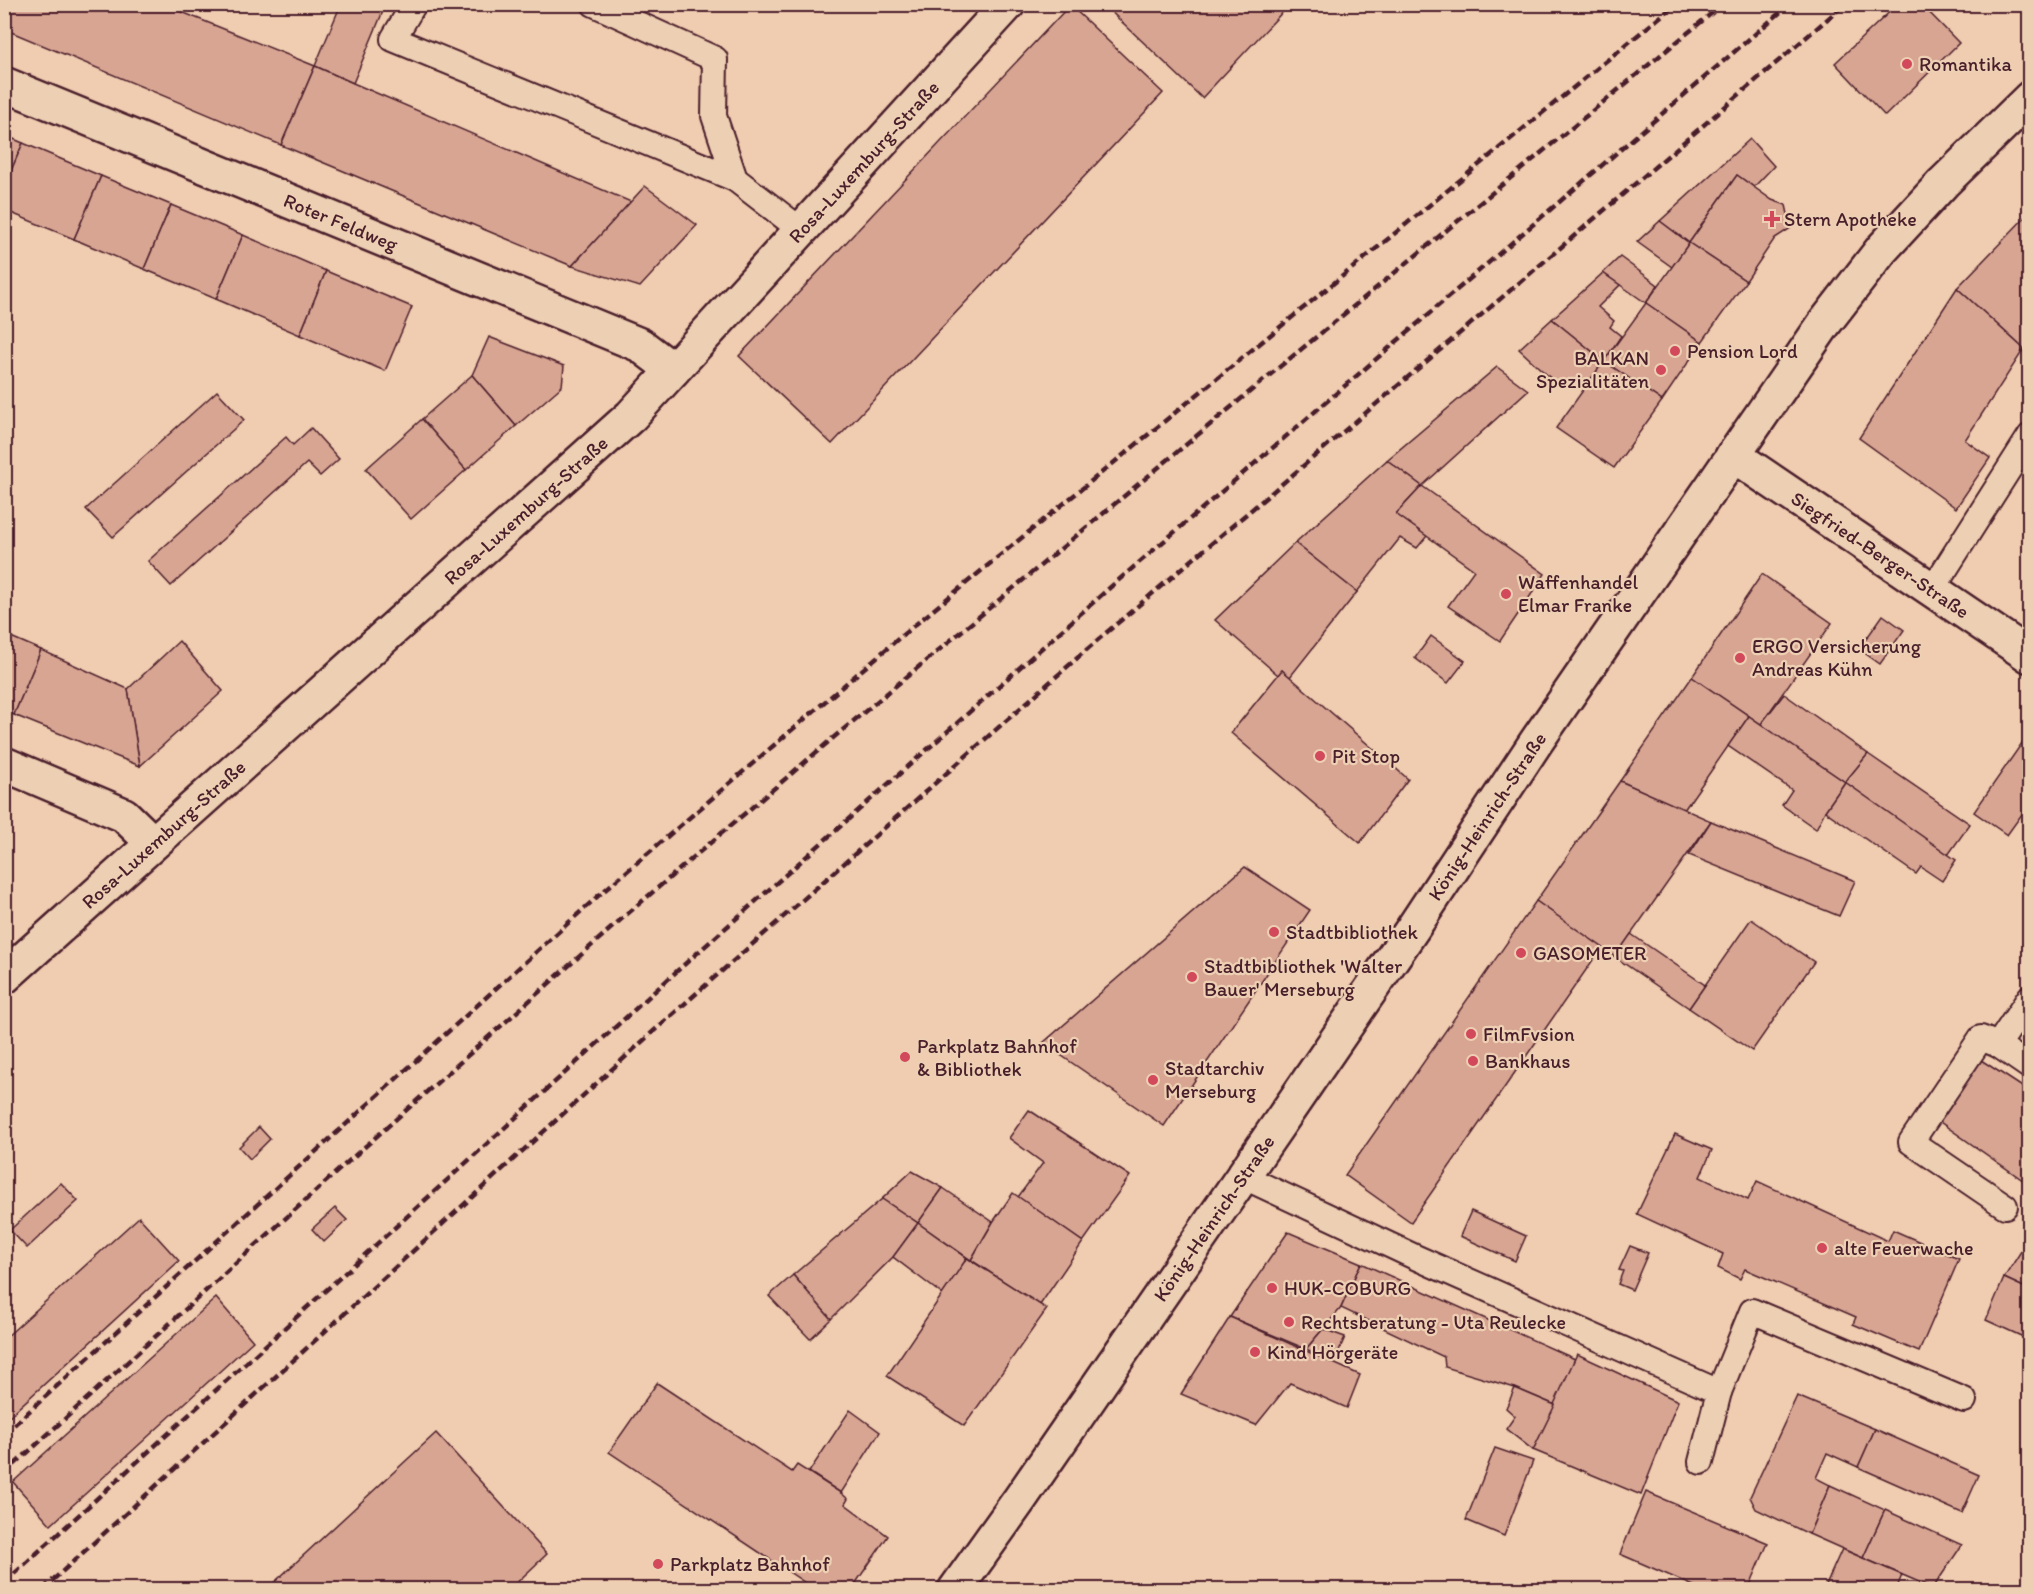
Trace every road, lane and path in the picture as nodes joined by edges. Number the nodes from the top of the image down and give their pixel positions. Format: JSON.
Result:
{"nodes":[{"id":1,"x":414,"y":4,"type":"edge"},
{"id":2,"x":594,"y":4,"type":"edge"},
{"id":3,"x":1008,"y":4,"type":"edge"},
{"id":4,"x":4,"y":84,"type":"edge"},
{"id":5,"x":2030,"y":98,"type":"edge"},
{"id":6,"x":735,"y":179,"type":"junction"},
{"id":7,"x":801,"y":231,"type":"junction"},
{"id":8,"x":673,"y":370,"type":"junction"},
{"id":9,"x":2030,"y":436,"type":"edge"},
{"id":10,"x":1733,"y":455,"type":"junction"},
{"id":11,"x":1932,"y":590,"type":"junction"},
{"id":12,"x":2030,"y":656,"type":"edge"},
{"id":13,"x":4,"y":764,"type":"edge"},
{"id":14,"x":153,"y":843,"type":"junction"},
{"id":15,"x":4,"y":977,"type":"edge"},
{"id":16,"x":2030,"y":997,"type":"edge"},
{"id":17,"x":1998,"y":1045,"type":"junction"},
{"id":18,"x":2030,"y":1067,"type":"edge"},
{"id":19,"x":1242,"y":1176,"type":"junction"},
{"id":20,"x":2005,"y":1206,"type":"dead end"},
{"id":21,"x":1719,"y":1392,"type":"junction"},
{"id":22,"x":1964,"y":1400,"type":"dead end"},
{"id":23,"x":1701,"y":1462,"type":"dead end"},
{"id":24,"x":955,"y":1590,"type":"edge"}],
"edges":[{"from":1,"to":6,"type":"lane"},
{"from":2,"to":6,"type":"lane"},
{"from":3,"to":7,"type":"street","name":"Rosa-Luxemburg-Straße"},
{"from":4,"to":8,"type":"street","name":"Roter Feldweg"},
{"from":5,"to":10,"type":"street","name":"König-Heinrich-Straße"},
{"from":6,"to":7,"type":"lane"},
{"from":7,"to":8,"type":"street","name":"Rosa-Luxemburg-Straße"},
{"from":8,"to":14,"type":"street","name":"Rosa-Luxemburg-Straße"},
{"from":9,"to":11,"type":"lane"},
{"from":10,"to":11,"type":"street","name":"Siegfried-Berger-Straße"},
{"from":10,"to":19,"type":"street","name":"König-Heinrich-Straße"},
{"from":11,"to":12,"type":"street","name":"Siegfried-Berger-Straße"},
{"from":13,"to":14,"type":"street"},
{"from":14,"to":15,"type":"street","name":"Rosa-Luxemburg-Straße"},
{"from":16,"to":17,"type":"lane"},
{"from":17,"to":18,"type":"lane"},
{"from":17,"to":20,"type":"lane"},
{"from":19,"to":21,"type":"lane"},
{"from":19,"to":24,"type":"street","name":"König-Heinrich-Straße"},
{"from":21,"to":22,"type":"lane"},
{"from":21,"to":23,"type":"lane"}]}
